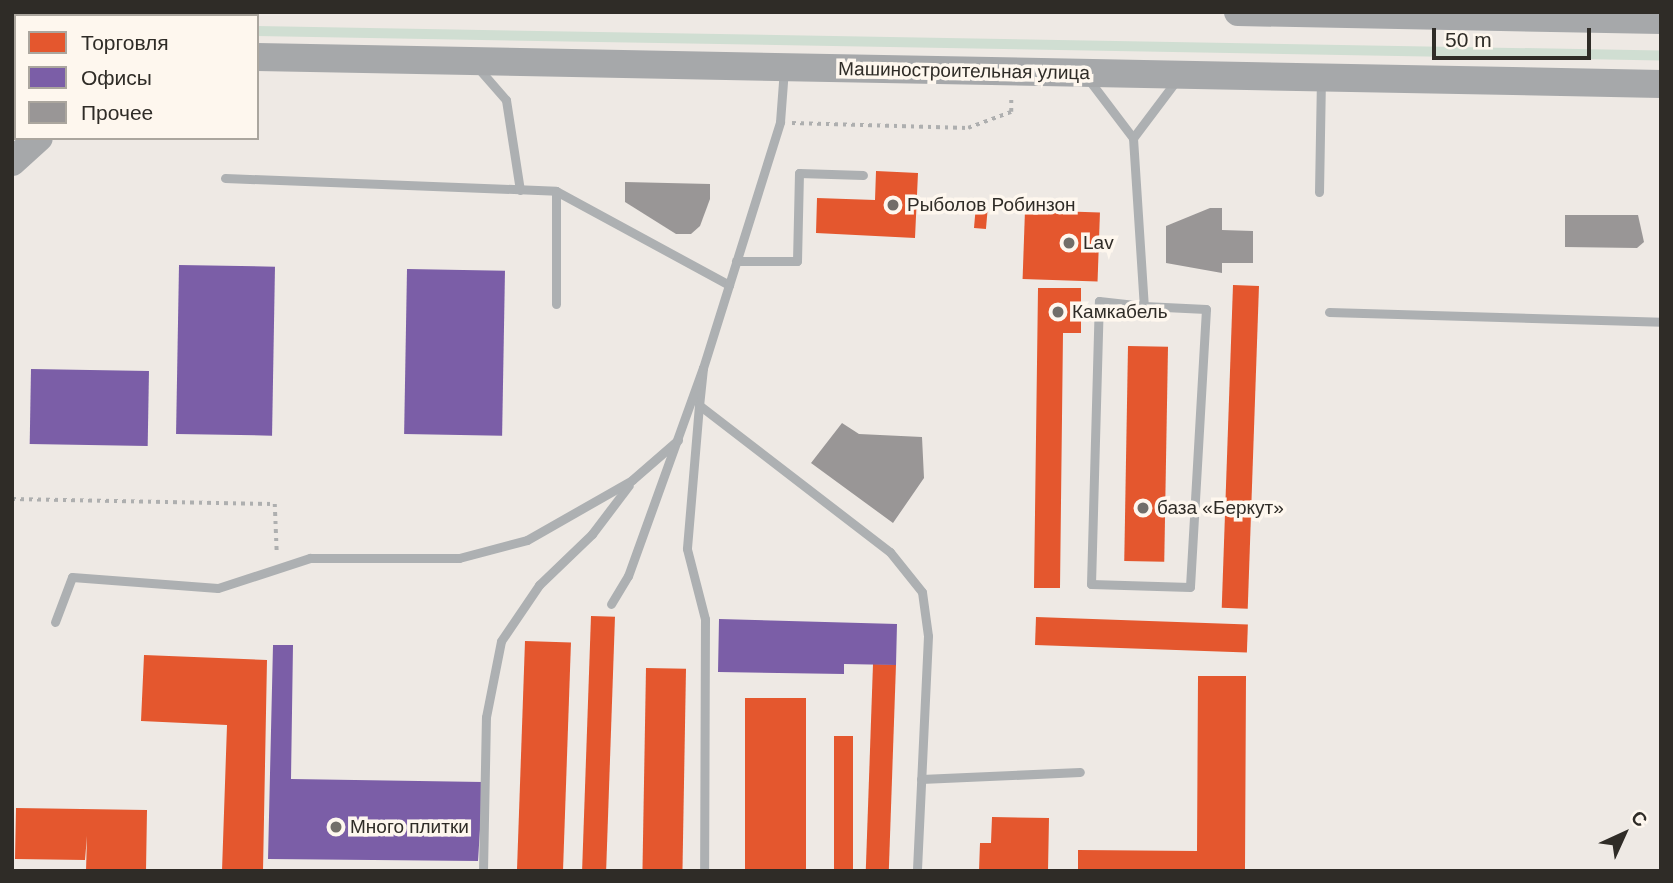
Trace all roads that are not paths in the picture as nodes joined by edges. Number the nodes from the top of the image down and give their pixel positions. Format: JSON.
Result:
{"nodes":[{"id":1,"x":1238,"y":12,"type":"edge"},
{"id":2,"x":1324,"y":13,"type":"edge"},
{"id":3,"x":1661,"y":20,"type":"edge"},
{"id":4,"x":260,"y":58,"type":"edge"},
{"id":5,"x":470,"y":61,"type":"junction"},
{"id":6,"x":784,"y":67,"type":"junction"},
{"id":7,"x":1081,"y":73,"type":"junction"},
{"id":8,"x":1182,"y":75,"type":"junction"},
{"id":9,"x":1321,"y":77,"type":"junction"},
{"id":10,"x":1661,"y":84,"type":"edge"},
{"id":11,"x":1133,"y":138,"type":"junction"},
{"id":12,"x":37,"y":140,"type":"edge"},
{"id":13,"x":12,"y":162,"type":"edge"},
{"id":14,"x":863,"y":174,"type":"dead end"},
{"id":15,"x":225,"y":178,"type":"dead end"},
{"id":16,"x":520,"y":190,"type":"junction"},
{"id":17,"x":556,"y":191,"type":"junction"},
{"id":18,"x":1319,"y":192,"type":"dead end"},
{"id":19,"x":736,"y":261,"type":"junction"},
{"id":20,"x":729,"y":285,"type":"junction"},
{"id":21,"x":556,"y":304,"type":"dead end"},
{"id":22,"x":1144,"y":306,"type":"junction"},
{"id":23,"x":1329,"y":312,"type":"dead end"},
{"id":24,"x":1661,"y":322,"type":"edge"},
{"id":25,"x":703,"y":368,"type":"junction"},
{"id":26,"x":699,"y":405,"type":"junction"},
{"id":27,"x":678,"y":440,"type":"junction"},
{"id":28,"x":632,"y":480,"type":"junction"},
{"id":29,"x":611,"y":604,"type":"dead end"},
{"id":30,"x":55,"y":622,"type":"dead end"},
{"id":31,"x":1080,"y":772,"type":"dead end"},
{"id":32,"x":921,"y":779,"type":"junction"},
{"id":33,"x":483,"y":871,"type":"edge"},
{"id":34,"x":704,"y":871,"type":"edge"},
{"id":35,"x":917,"y":871,"type":"edge"}],
"edges":[{"from":1,"to":2,"type":"main road"},
{"from":2,"to":3,"type":"main road"},
{"from":4,"to":5,"type":"main road","name":"Машиностроительная улица"},
{"from":5,"to":6,"type":"main road","name":"Машиностроительная улица"},
{"from":5,"to":16,"type":"lane"},
{"from":6,"to":7,"type":"main road","name":"Машиностроительная улица"},
{"from":6,"to":19,"type":"lane"},
{"from":7,"to":8,"type":"main road","name":"Машиностроительная улица"},
{"from":7,"to":11,"type":"lane"},
{"from":8,"to":9,"type":"main road","name":"Машиностроительная улица"},
{"from":8,"to":11,"type":"lane"},
{"from":9,"to":10,"type":"main road","name":"Машиностроительная улица"},
{"from":9,"to":18,"type":"lane"},
{"from":11,"to":22,"type":"lane"},
{"from":12,"to":13,"type":"main road"},
{"from":14,"to":19,"type":"lane"},
{"from":15,"to":16,"type":"lane"},
{"from":16,"to":17,"type":"lane"},
{"from":17,"to":20,"type":"lane"},
{"from":17,"to":21,"type":"lane"},
{"from":19,"to":20,"type":"lane"},
{"from":20,"to":25,"type":"lane"},
{"from":22,"to":22,"type":"lane"},
{"from":23,"to":24,"type":"lane"},
{"from":25,"to":26,"type":"lane"},
{"from":25,"to":27,"type":"lane"},
{"from":26,"to":32,"type":"lane"},
{"from":26,"to":34,"type":"lane"},
{"from":27,"to":28,"type":"lane"},
{"from":27,"to":29,"type":"lane"},
{"from":28,"to":30,"type":"lane"},
{"from":28,"to":33,"type":"lane"},
{"from":31,"to":32,"type":"lane"},
{"from":32,"to":35,"type":"lane"}]}
